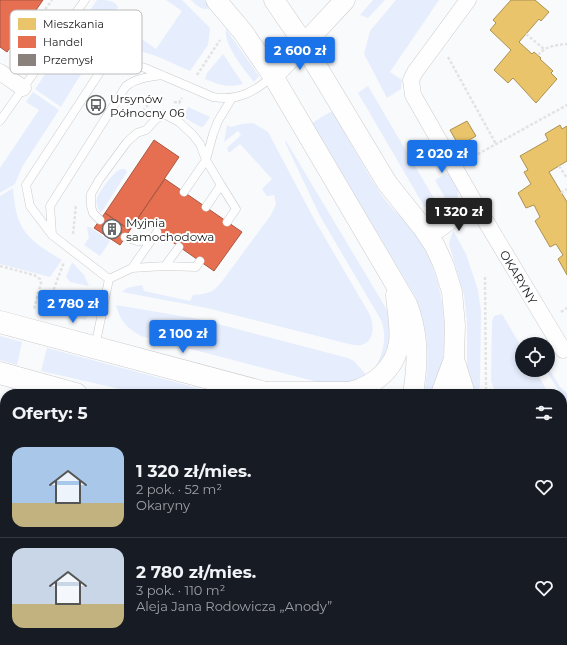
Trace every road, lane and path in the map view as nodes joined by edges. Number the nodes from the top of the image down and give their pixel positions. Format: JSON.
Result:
{"nodes":[{"id":1,"x":52,"y":0,"type":"edge"},
{"id":2,"x":85,"y":0,"type":"edge"},
{"id":3,"x":216,"y":0,"type":"edge"},
{"id":4,"x":274,"y":0,"type":"edge"},
{"id":5,"x":345,"y":0,"type":"edge"},
{"id":6,"x":468,"y":0,"type":"edge"},
{"id":7,"x":45,"y":10,"type":"edge"},
{"id":8,"x":78,"y":10,"type":"edge"},
{"id":9,"x":526,"y":34,"type":"dead end"},
{"id":10,"x":438,"y":41,"type":"junction"},
{"id":11,"x":304,"y":44,"type":"junction"},
{"id":12,"x":567,"y":44,"type":"edge"},
{"id":13,"x":544,"y":49,"type":"junction"},
{"id":14,"x":538,"y":55,"type":"dead end"},
{"id":15,"x":142,"y":67,"type":"edge"},
{"id":16,"x":0,"y":72,"type":"edge"},
{"id":17,"x":34,"y":74,"type":"edge"},
{"id":18,"x":99,"y":74,"type":"edge"},
{"id":19,"x":163,"y":75,"type":"junction"},
{"id":20,"x":273,"y":76,"type":"junction"},
{"id":21,"x":24,"y":88,"type":"junction"},
{"id":22,"x":232,"y":98,"type":"junction"},
{"id":23,"x":567,"y":105,"type":"edge"},
{"id":24,"x":0,"y":121,"type":"edge"},
{"id":25,"x":496,"y":144,"type":"junction"},
{"id":26,"x":206,"y":160,"type":"junction"},
{"id":27,"x":454,"y":166,"type":"junction"},
{"id":28,"x":559,"y":166,"type":"dead end"},
{"id":29,"x":567,"y":178,"type":"edge"},
{"id":30,"x":221,"y":185,"type":"junction"},
{"id":31,"x":567,"y":189,"type":"edge"},
{"id":32,"x":184,"y":192,"type":"dead end"},
{"id":33,"x":561,"y":193,"type":"dead end"},
{"id":34,"x":476,"y":205,"type":"junction"},
{"id":35,"x":206,"y":207,"type":"dead end"},
{"id":36,"x":100,"y":220,"type":"dead end"},
{"id":37,"x":227,"y":222,"type":"dead end"},
{"id":38,"x":157,"y":232,"type":"dead end"},
{"id":39,"x":52,"y":235,"type":"junction"},
{"id":40,"x":125,"y":237,"type":"dead end"},
{"id":41,"x":429,"y":237,"type":"junction"},
{"id":42,"x":151,"y":240,"type":"junction"},
{"id":43,"x":179,"y":247,"type":"dead end"},
{"id":44,"x":200,"y":261,"type":"dead end"},
{"id":45,"x":0,"y":266,"type":"edge"},
{"id":46,"x":165,"y":266,"type":"junction"},
{"id":47,"x":132,"y":268,"type":"junction"},
{"id":48,"x":485,"y":277,"type":"dead end"},
{"id":49,"x":109,"y":279,"type":"junction"},
{"id":50,"x":395,"y":283,"type":"junction"},
{"id":51,"x":34,"y":308,"type":"dead end"},
{"id":52,"x":0,"y":322,"type":"edge"},
{"id":53,"x":95,"y":348,"type":"junction"},
{"id":54,"x":563,"y":350,"type":"dead end"},
{"id":55,"x":454,"y":359,"type":"junction"},
{"id":56,"x":0,"y":373,"type":"edge"},
{"id":57,"x":58,"y":389,"type":"edge"},
{"id":58,"x":250,"y":389,"type":"edge"},
{"id":59,"x":362,"y":389,"type":"edge"},
{"id":60,"x":414,"y":389,"type":"edge"},
{"id":61,"x":443,"y":389,"type":"edge"},
{"id":62,"x":463,"y":389,"type":"edge"},
{"id":63,"x":486,"y":389,"type":"edge"}],
"edges":[{"from":1,"to":7,"type":"path"},
{"from":2,"to":8,"type":"lane"},
{"from":3,"to":20,"type":"street"},
{"from":4,"to":11,"type":"street"},
{"from":5,"to":11,"type":"street"},
{"from":6,"to":10,"type":"street","name":"OKARYNY"},
{"from":9,"to":13,"type":"path"},
{"from":10,"to":25,"type":"path"},
{"from":10,"to":27,"type":"street","name":"OKARYNY"},
{"from":11,"to":20,"type":"street"},
{"from":11,"to":41,"type":"street"},
{"from":12,"to":13,"type":"path"},
{"from":13,"to":14,"type":"path"},
{"from":15,"to":19,"type":"lane"},
{"from":16,"to":21,"type":"street"},
{"from":17,"to":21,"type":"lane"},
{"from":18,"to":39,"type":"lane"},
{"from":19,"to":22,"type":"lane"},
{"from":19,"to":39,"type":"lane"},
{"from":20,"to":22,"type":"lane"},
{"from":20,"to":50,"type":"street"},
{"from":21,"to":24,"type":"lane"},
{"from":22,"to":26,"type":"lane"},
{"from":23,"to":25,"type":"path"},
{"from":25,"to":27,"type":"path"},
{"from":26,"to":30,"type":"lane"},
{"from":26,"to":32,"type":"lane"},
{"from":26,"to":36,"type":"lane"},
{"from":27,"to":34,"type":"street","name":"OKARYNY"},
{"from":28,"to":29,"type":"path"},
{"from":30,"to":35,"type":"lane"},
{"from":30,"to":37,"type":"lane"},
{"from":31,"to":33,"type":"path"},
{"from":34,"to":41,"type":"street"},
{"from":34,"to":54,"type":"street","name":"OKARYNY"},
{"from":38,"to":42,"type":"lane"},
{"from":39,"to":49,"type":"lane"},
{"from":40,"to":42,"type":"lane"},
{"from":41,"to":55,"type":"street"},
{"from":42,"to":47,"type":"lane"},
{"from":43,"to":46,"type":"lane"},
{"from":44,"to":46,"type":"lane"},
{"from":45,"to":51,"type":"path"},
{"from":46,"to":47,"type":"lane"},
{"from":47,"to":49,"type":"lane"},
{"from":48,"to":63,"type":"path"},
{"from":49,"to":53,"type":"lane"},
{"from":50,"to":59,"type":"street"},
{"from":50,"to":60,"type":"street"},
{"from":52,"to":53,"type":"main road"},
{"from":53,"to":58,"type":"main road"},
{"from":55,"to":61,"type":"street"},
{"from":55,"to":62,"type":"street"},
{"from":56,"to":57,"type":"main road"}]}
